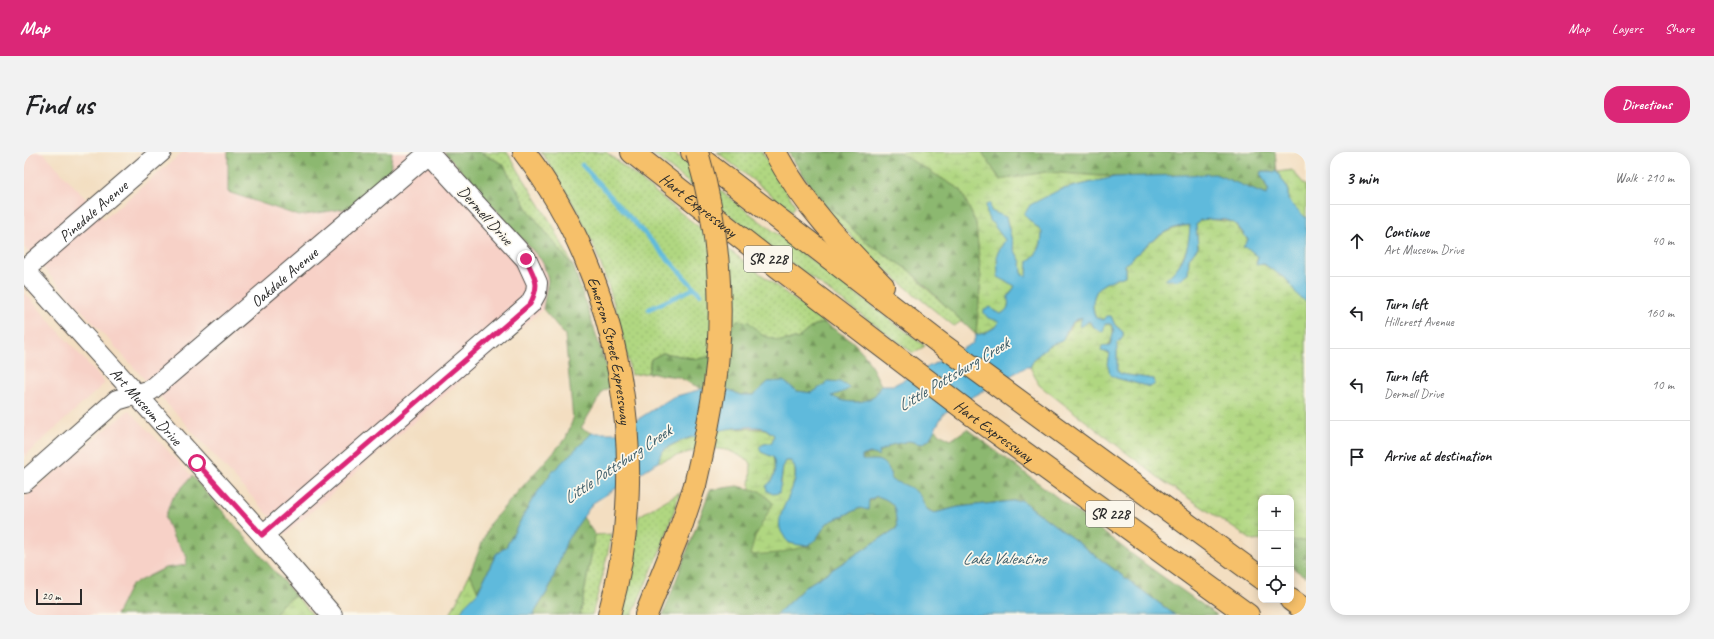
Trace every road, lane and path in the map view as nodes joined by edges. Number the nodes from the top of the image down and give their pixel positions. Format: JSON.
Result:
{"nodes":[{"id":1,"x":161,"y":152,"type":"edge"},
{"id":2,"x":524,"y":152,"type":"edge"},
{"id":3,"x":632,"y":152,"type":"edge"},
{"id":4,"x":692,"y":152,"type":"edge"},
{"id":5,"x":697,"y":152,"type":"edge"},
{"id":6,"x":775,"y":152,"type":"edge"},
{"id":7,"x":429,"y":153,"type":"edge"},
{"id":8,"x":24,"y":270,"type":"edge"},
{"id":9,"x":940,"y":344,"type":"junction"},
{"id":10,"x":135,"y":394,"type":"junction"},
{"id":11,"x":24,"y":482,"type":"edge"},
{"id":12,"x":262,"y":535,"type":"junction"},
{"id":13,"x":1258,"y":576,"type":"edge"},
{"id":14,"x":1294,"y":602,"type":"edge"},
{"id":15,"x":1306,"y":611,"type":"edge"},
{"id":16,"x":332,"y":615,"type":"edge"},
{"id":17,"x":609,"y":615,"type":"edge"},
{"id":18,"x":646,"y":615,"type":"edge"},
{"id":19,"x":1248,"y":615,"type":"edge"}],
"edges":[{"from":1,"to":8,"type":"street","name":"Pinedale Avenue"},
{"from":2,"to":17,"type":"highway","name":"Emerson Street Expressway"},
{"from":3,"to":19,"type":"highway","name":"Hart Expressway","number":"SR 228"},
{"from":4,"to":9,"type":"highway","number":"SR 228"},
{"from":5,"to":18,"type":"highway","bridge":true},
{"from":6,"to":9,"type":"highway"},
{"from":7,"to":10,"type":"street","name":"Oakdale Avenue"},
{"from":7,"to":12,"type":"street","name":"Dermell Drive"},
{"from":8,"to":10,"type":"street","name":"Art Museum Drive"},
{"from":9,"to":13,"type":"highway","number":"SR 228"},
{"from":10,"to":11,"type":"street","name":"Oakdale Avenue"},
{"from":10,"to":12,"type":"street","name":"Art Museum Drive"},
{"from":12,"to":16,"type":"street","name":"Art Museum Drive"},
{"from":14,"to":15,"type":"highway"}]}
